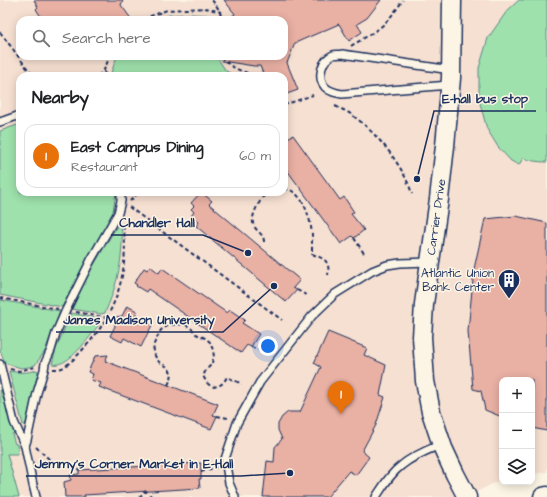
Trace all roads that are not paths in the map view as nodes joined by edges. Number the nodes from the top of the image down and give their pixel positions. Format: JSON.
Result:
{"nodes":[{"id":1,"x":452,"y":0,"type":"edge"},
{"id":2,"x":451,"y":77,"type":"junction"},
{"id":3,"x":16,"y":116,"type":"edge"},
{"id":4,"x":0,"y":122,"type":"edge"},
{"id":5,"x":121,"y":196,"type":"edge"},
{"id":6,"x":430,"y":262,"type":"junction"},
{"id":7,"x":0,"y":364,"type":"edge"},
{"id":8,"x":26,"y":443,"type":"junction"},
{"id":9,"x":442,"y":444,"type":"junction"},
{"id":10,"x":547,"y":496,"type":"edge"},
{"id":11,"x":36,"y":497,"type":"edge"},
{"id":12,"x":235,"y":497,"type":"edge"},
{"id":13,"x":376,"y":497,"type":"edge"},
{"id":14,"x":467,"y":497,"type":"edge"},
{"id":15,"x":543,"y":497,"type":"edge"}],
"edges":[{"from":1,"to":2,"type":"street","name":"Carrier Drive"},
{"from":2,"to":2,"type":"lane"},
{"from":2,"to":6,"type":"street","name":"Carrier Drive"},
{"from":3,"to":4,"type":"lane"},
{"from":5,"to":8,"type":"lane"},
{"from":6,"to":9,"type":"street","name":"Carrier Drive"},
{"from":6,"to":12,"type":"lane"},
{"from":7,"to":8,"type":"lane"},
{"from":8,"to":11,"type":"lane"},
{"from":9,"to":13,"type":"lane"},
{"from":9,"to":14,"type":"street","name":"Carrier Drive"},
{"from":10,"to":15,"type":"street"}]}
